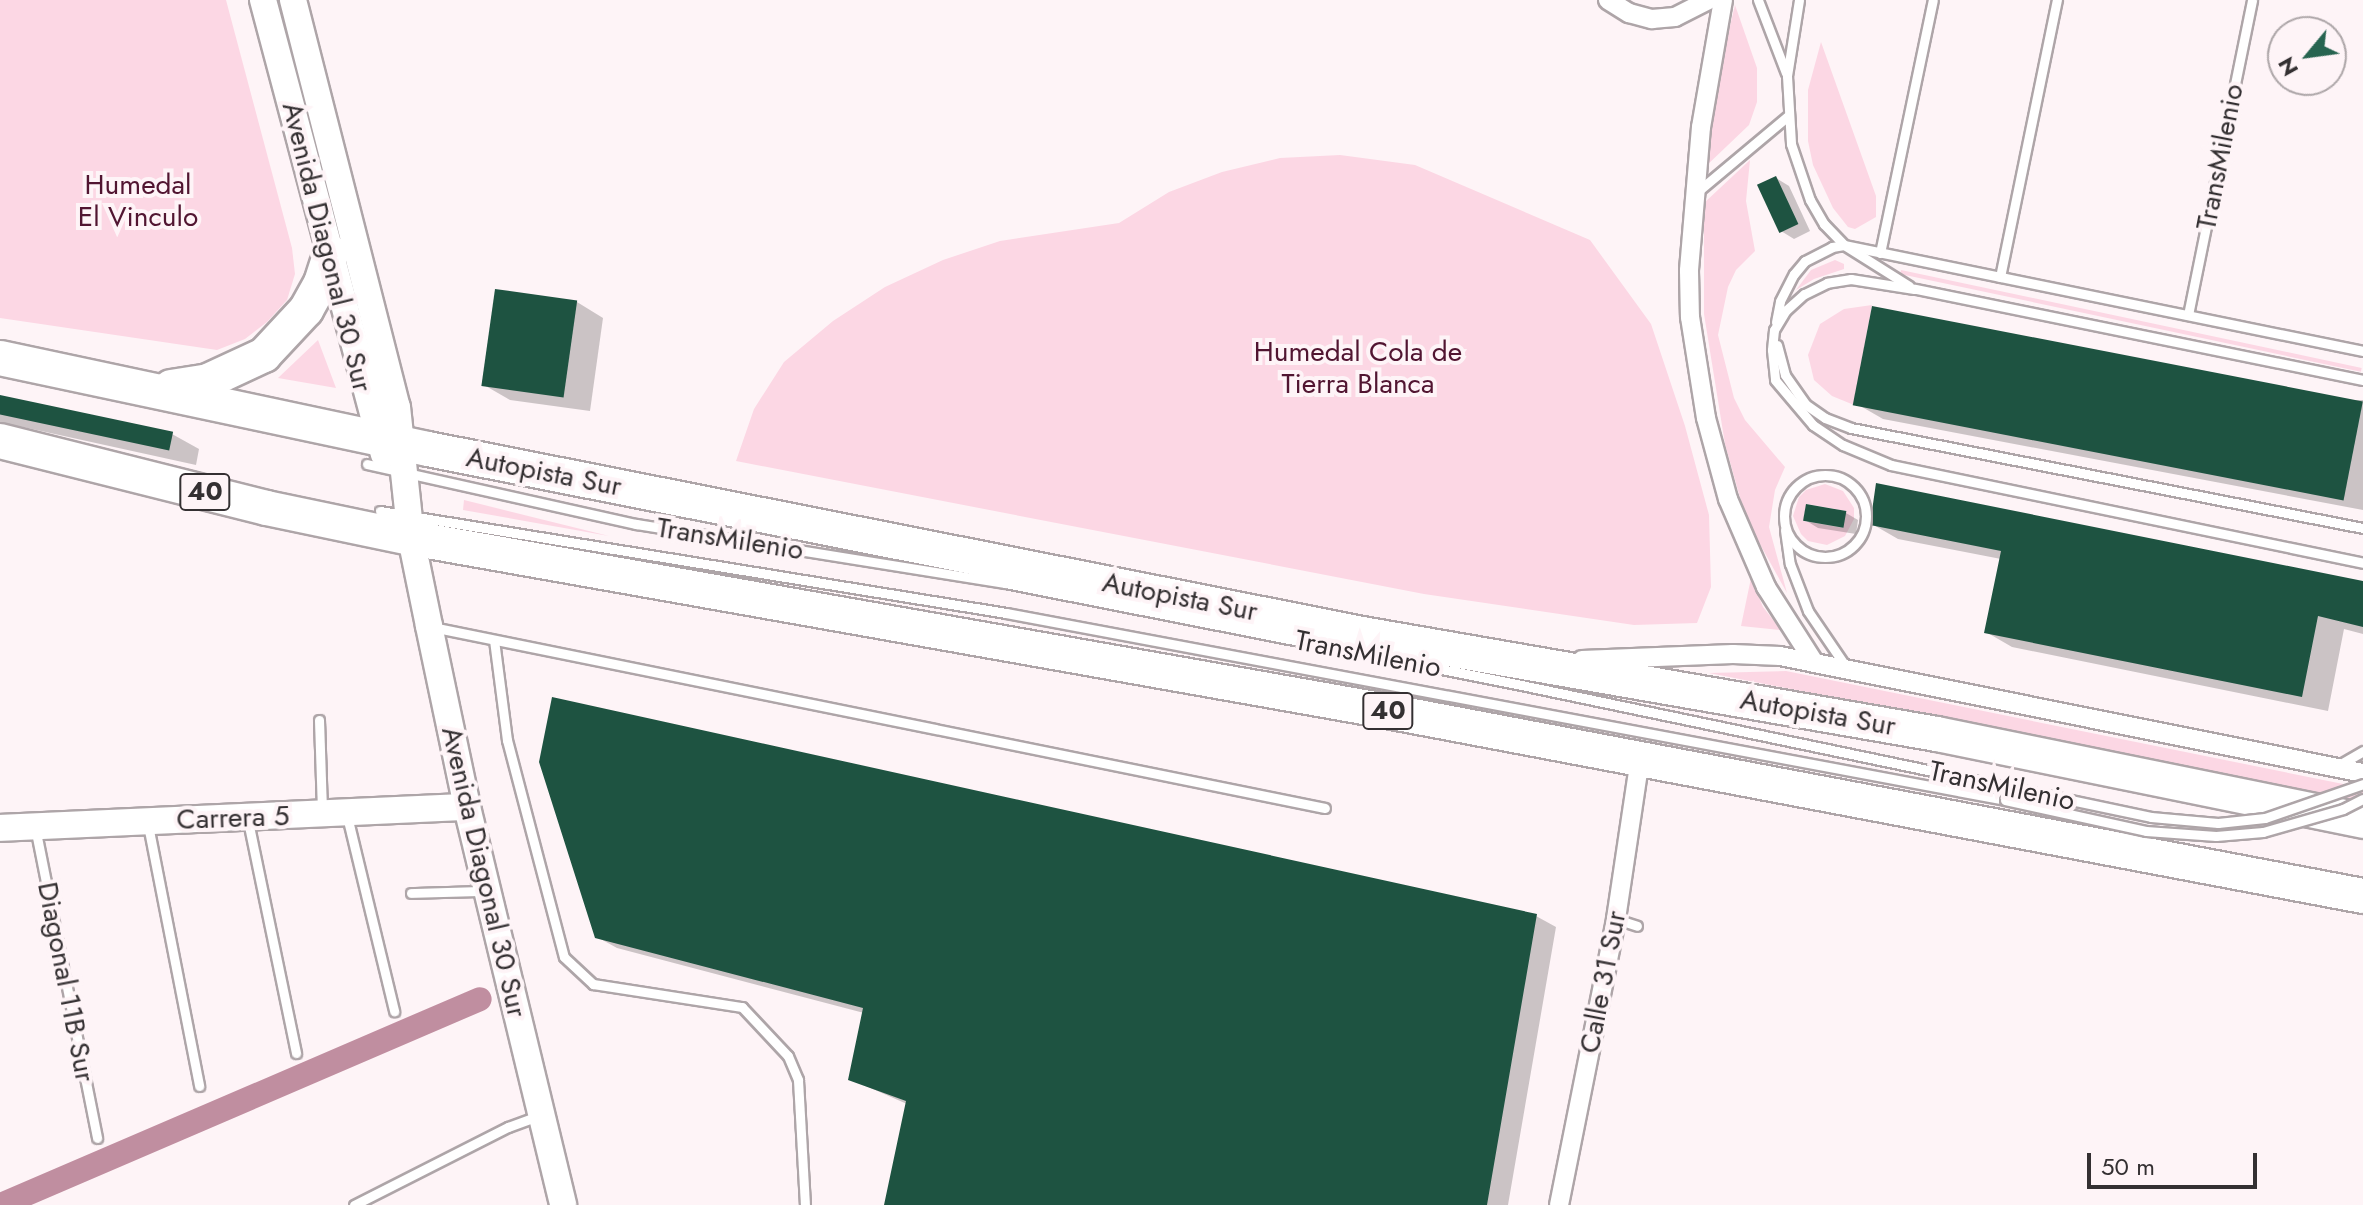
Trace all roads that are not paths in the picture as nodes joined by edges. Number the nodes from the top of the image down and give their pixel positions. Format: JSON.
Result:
{"nodes":[{"id":1,"x":263,"y":0,"type":"edge"},
{"id":2,"x":293,"y":0,"type":"edge"},
{"id":3,"x":1608,"y":0,"type":"edge"},
{"id":4,"x":1708,"y":0,"type":"edge"},
{"id":5,"x":1723,"y":0,"type":"edge"},
{"id":6,"x":1758,"y":0,"type":"edge"},
{"id":7,"x":1799,"y":0,"type":"edge"},
{"id":8,"x":1933,"y":0,"type":"edge"},
{"id":9,"x":2057,"y":0,"type":"edge"},
{"id":10,"x":2252,"y":0,"type":"edge"},
{"id":11,"x":1787,"y":76,"type":"junction"},
{"id":12,"x":1789,"y":115,"type":"junction"},
{"id":13,"x":1694,"y":194,"type":"junction"},
{"id":14,"x":1844,"y":245,"type":"junction"},
{"id":15,"x":331,"y":253,"type":"junction"},
{"id":16,"x":1880,"y":253,"type":"junction"},
{"id":17,"x":2000,"y":277,"type":"junction"},
{"id":18,"x":1914,"y":289,"type":"junction"},
{"id":19,"x":2188,"y":315,"type":"junction"},
{"id":20,"x":1774,"y":330,"type":"junction"},
{"id":21,"x":2363,"y":351,"type":"edge"},
{"id":22,"x":0,"y":358,"type":"edge"},
{"id":23,"x":2363,"y":380,"type":"edge"},
{"id":24,"x":151,"y":390,"type":"junction"},
{"id":25,"x":0,"y":441,"type":"edge"},
{"id":26,"x":388,"y":458,"type":"junction"},
{"id":27,"x":400,"y":520,"type":"junction"},
{"id":28,"x":1784,"y":521,"type":"junction"},
{"id":29,"x":2363,"y":528,"type":"edge"},
{"id":30,"x":2363,"y":563,"type":"edge"},
{"id":31,"x":429,"y":626,"type":"junction"},
{"id":32,"x":494,"y":640,"type":"junction"},
{"id":33,"x":1814,"y":662,"type":"junction"},
{"id":34,"x":1531,"y":663,"type":"junction"},
{"id":35,"x":1848,"y":670,"type":"junction"},
{"id":36,"x":319,"y":720,"type":"dead end"},
{"id":37,"x":2363,"y":751,"type":"edge"},
{"id":38,"x":1640,"y":759,"type":"junction"},
{"id":39,"x":2335,"y":768,"type":"junction"},
{"id":40,"x":2363,"y":773,"type":"edge"},
{"id":41,"x":2363,"y":784,"type":"edge"},
{"id":42,"x":2363,"y":799,"type":"edge"},
{"id":43,"x":467,"y":807,"type":"junction"},
{"id":44,"x":1325,"y":808,"type":"dead end"},
{"id":45,"x":334,"y":814,"type":"junction"},
{"id":46,"x":248,"y":818,"type":"junction"},
{"id":47,"x":2363,"y":821,"type":"edge"},
{"id":48,"x":147,"y":822,"type":"junction"},
{"id":49,"x":35,"y":827,"type":"junction"},
{"id":50,"x":0,"y":828,"type":"edge"},
{"id":51,"x":487,"y":891,"type":"junction"},
{"id":52,"x":411,"y":893,"type":"dead end"},
{"id":53,"x":2363,"y":896,"type":"edge"},
{"id":54,"x":1616,"y":919,"type":"junction"},
{"id":55,"x":1637,"y":926,"type":"dead end"},
{"id":56,"x":394,"y":1011,"type":"dead end"},
{"id":57,"x":296,"y":1053,"type":"dead end"},
{"id":58,"x":199,"y":1086,"type":"dead end"},
{"id":59,"x":542,"y":1116,"type":"junction"},
{"id":60,"x":97,"y":1138,"type":"dead end"},
{"id":61,"x":354,"y":1205,"type":"edge"},
{"id":62,"x":563,"y":1205,"type":"edge"},
{"id":63,"x":805,"y":1205,"type":"edge"},
{"id":64,"x":1559,"y":1205,"type":"edge"}],
"edges":[{"from":1,"to":15,"type":"street","name":"Avenida Diagonal 30 Sur"},
{"from":2,"to":26,"type":"street","name":"Avenida Diagonal 30 Sur"},
{"from":3,"to":4,"type":"street"},
{"from":5,"to":13,"type":"street"},
{"from":6,"to":11,"type":"lane"},
{"from":7,"to":11,"type":"lane"},
{"from":8,"to":16,"type":"lane"},
{"from":9,"to":17,"type":"lane"},
{"from":10,"to":19,"type":"lane","name":"TransMilenio"},
{"from":11,"to":12,"type":"lane"},
{"from":12,"to":13,"type":"lane"},
{"from":12,"to":14,"type":"lane"},
{"from":13,"to":33,"type":"street"},
{"from":14,"to":16,"type":"lane"},
{"from":14,"to":18,"type":"lane"},
{"from":14,"to":20,"type":"lane"},
{"from":15,"to":24,"type":"highway"},
{"from":15,"to":26,"type":"street","name":"Avenida Diagonal 30 Sur"},
{"from":16,"to":17,"type":"lane"},
{"from":17,"to":19,"type":"lane"},
{"from":18,"to":20,"type":"lane"},
{"from":18,"to":23,"type":"lane"},
{"from":19,"to":21,"type":"lane"},
{"from":20,"to":29,"type":"lane"},
{"from":20,"to":30,"type":"lane"},
{"from":22,"to":24,"type":"highway","name":"Autopista Sur"},
{"from":24,"to":26,"type":"highway","name":"Autopista Sur"},
{"from":25,"to":27,"type":"highway","number":"40"},
{"from":26,"to":27,"type":"street","name":"Avenida Diagonal 30 Sur"},
{"from":26,"to":34,"type":"highway","name":"Autopista Sur"},
{"from":26,"to":41,"type":"lane","name":"TransMilenio","bridge":true},
{"from":27,"to":31,"type":"street","name":"Avenida Diagonal 30 Sur"},
{"from":27,"to":38,"type":"highway","number":"40"},
{"from":27,"to":42,"type":"lane","name":"TransMilenio","bridge":true},
{"from":28,"to":28,"type":"lane"},
{"from":28,"to":35,"type":"lane"},
{"from":31,"to":32,"type":"lane"},
{"from":31,"to":43,"type":"street","name":"Avenida Diagonal 30 Sur"},
{"from":32,"to":44,"type":"lane"},
{"from":32,"to":63,"type":"lane"},
{"from":33,"to":34,"type":"street"},
{"from":33,"to":35,"type":"street"},
{"from":34,"to":47,"type":"highway","name":"Autopista Sur"},
{"from":35,"to":39,"type":"street"},
{"from":36,"to":45,"type":"lane"},
{"from":37,"to":39,"type":"lane"},
{"from":38,"to":53,"type":"highway","number":"40"},
{"from":38,"to":54,"type":"street","name":"Calle 31 Sur"},
{"from":39,"to":40,"type":"street"},
{"from":43,"to":45,"type":"street","name":"Carrera 5"},
{"from":43,"to":51,"type":"street","name":"Avenida Diagonal 30 Sur"},
{"from":45,"to":46,"type":"street","name":"Carrera 5"},
{"from":45,"to":56,"type":"lane"},
{"from":46,"to":48,"type":"street","name":"Carrera 5"},
{"from":46,"to":57,"type":"lane"},
{"from":48,"to":49,"type":"street","name":"Carrera 5"},
{"from":48,"to":58,"type":"lane"},
{"from":49,"to":50,"type":"street","name":"Carrera 5"},
{"from":49,"to":60,"type":"lane","name":"Diagonal 11B Sur"},
{"from":51,"to":52,"type":"lane"},
{"from":51,"to":59,"type":"street","name":"Avenida Diagonal 30 Sur"},
{"from":54,"to":55,"type":"lane"},
{"from":54,"to":64,"type":"street","name":"Calle 31 Sur"},
{"from":59,"to":61,"type":"lane"},
{"from":59,"to":62,"type":"street","name":"Avenida Diagonal 30 Sur"}]}
